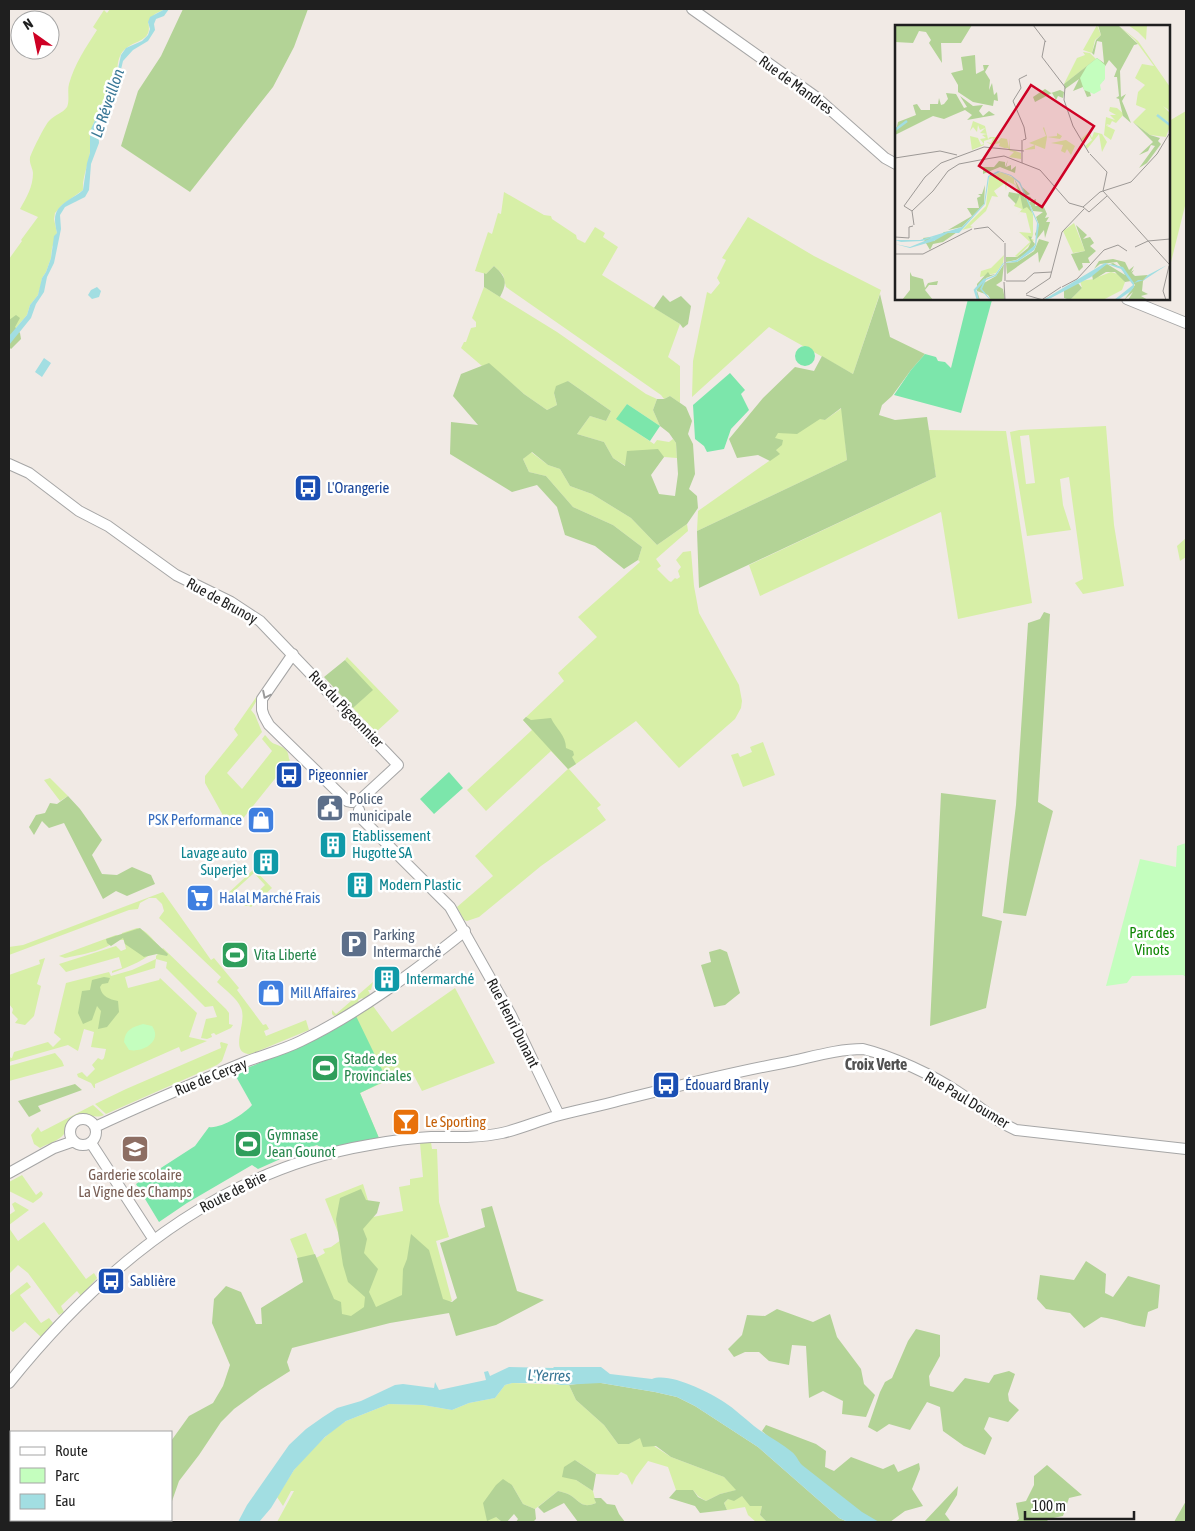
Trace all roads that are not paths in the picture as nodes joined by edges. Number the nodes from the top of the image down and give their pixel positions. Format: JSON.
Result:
{"nodes":[{"id":1,"x":692,"y":9,"type":"edge"},
{"id":2,"x":895,"y":164,"type":"edge"},
{"id":3,"x":1129,"y":300,"type":"edge"},
{"id":4,"x":1186,"y":323,"type":"edge"},
{"id":5,"x":9,"y":464,"type":"edge"},
{"id":6,"x":293,"y":654,"type":"junction"},
{"id":7,"x":357,"y":804,"type":"junction"},
{"id":8,"x":465,"y":931,"type":"junction"},
{"id":9,"x":607,"y":1104,"type":"joint"},
{"id":10,"x":559,"y":1115,"type":"junction"},
{"id":11,"x":95,"y":1127,"type":"junction"},
{"id":12,"x":73,"y":1138,"type":"junction"},
{"id":13,"x":90,"y":1143,"type":"junction"},
{"id":14,"x":1186,"y":1149,"type":"edge"},
{"id":15,"x":9,"y":1173,"type":"edge"},
{"id":16,"x":154,"y":1240,"type":"junction"},
{"id":17,"x":9,"y":1383,"type":"edge"}],
"edges":[{"from":1,"to":2,"type":"street","name":"Rue de Mandres"},
{"from":3,"to":4,"type":"street"},
{"from":5,"to":6,"type":"street","name":"Rue de Brunoy"},
{"from":6,"to":7,"type":"street","one_way":true},
{"from":6,"to":7,"type":"street","name":"Rue du Pigeonnier"},
{"from":7,"to":8,"type":"street"},
{"from":8,"to":10,"type":"street","name":"Rue Henri Dunant"},
{"from":8,"to":11,"type":"street","name":"Rue de Cerçay"},
{"from":9,"to":10,"type":"street","name":"Route de Brie"},
{"from":9,"to":14,"type":"street","name":"Rue Paul Doumer"},
{"from":10,"to":16,"type":"street","name":"Route de Brie"},
{"from":11,"to":12,"type":"street"},
{"from":11,"to":13,"type":"street"},
{"from":12,"to":13,"type":"street"},
{"from":12,"to":15,"type":"street"},
{"from":13,"to":16,"type":"street"},
{"from":16,"to":17,"type":"street","name":"Route de Brie"}]}
